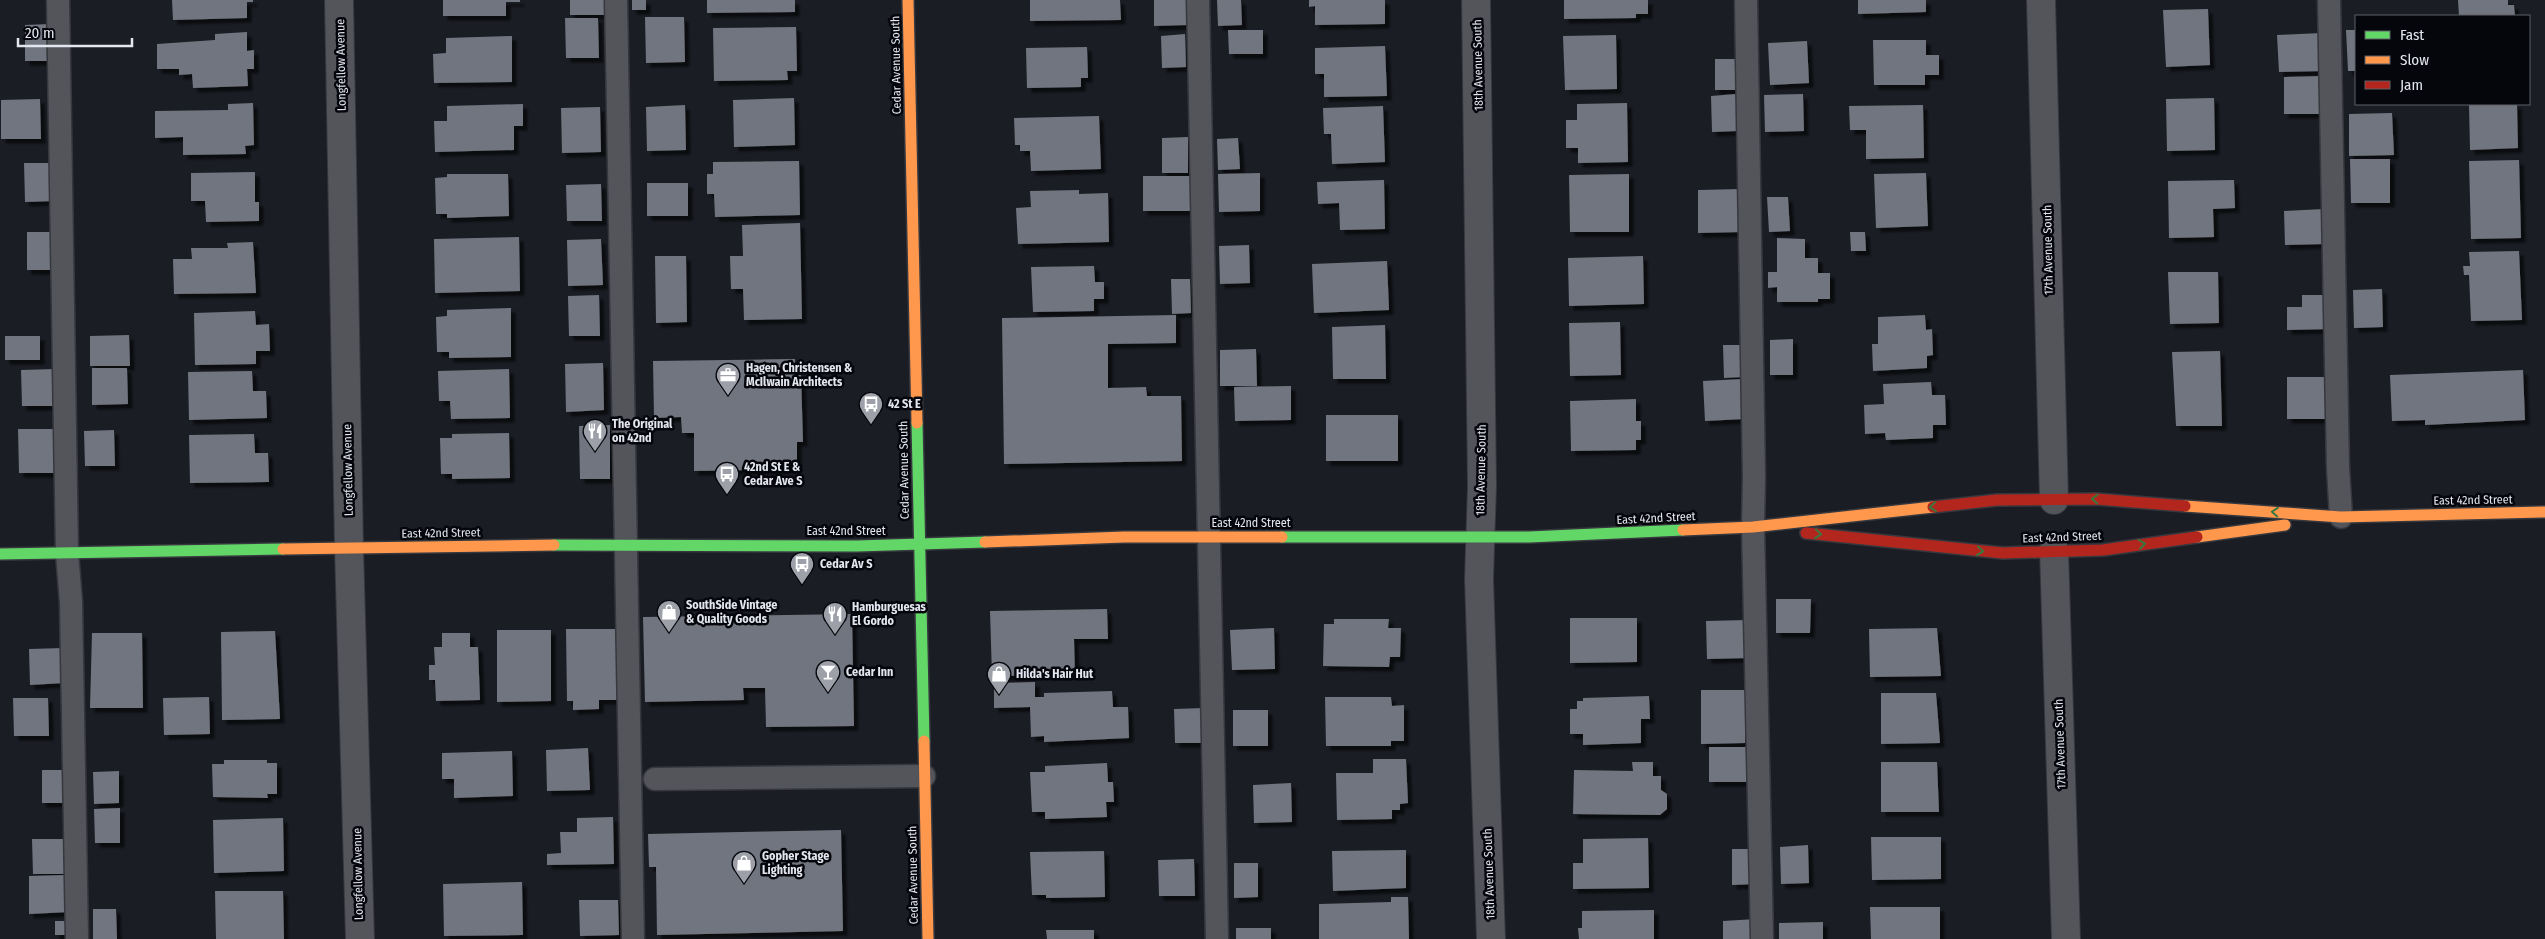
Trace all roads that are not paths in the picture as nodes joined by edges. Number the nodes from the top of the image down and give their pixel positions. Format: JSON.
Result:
{"nodes":[{"id":1,"x":58,"y":0,"type":"edge"},
{"id":2,"x":339,"y":0,"type":"edge"},
{"id":3,"x":616,"y":0,"type":"edge"},
{"id":4,"x":908,"y":0,"type":"edge"},
{"id":5,"x":1198,"y":0,"type":"edge"},
{"id":6,"x":1476,"y":0,"type":"edge"},
{"id":7,"x":1746,"y":0,"type":"edge"},
{"id":8,"x":2041,"y":0,"type":"edge"},
{"id":9,"x":2329,"y":0,"type":"edge"},
{"id":10,"x":2054,"y":500,"type":"junction"},
{"id":11,"x":2545,"y":512,"type":"edge"},
{"id":12,"x":2341,"y":517,"type":"junction"},
{"id":13,"x":1753,"y":527,"type":"junction"},
{"id":14,"x":1209,"y":537,"type":"junction"},
{"id":15,"x":1479,"y":537,"type":"junction"},
{"id":16,"x":626,"y":544,"type":"junction"},
{"id":17,"x":919,"y":544,"type":"junction"},
{"id":18,"x":349,"y":548,"type":"junction"},
{"id":19,"x":2054,"y":550,"type":"junction"},
{"id":20,"x":67,"y":552,"type":"junction"},
{"id":21,"x":0,"y":554,"type":"edge"},
{"id":22,"x":924,"y":776,"type":"junction"},
{"id":23,"x":655,"y":779,"type":"dead end"},
{"id":24,"x":77,"y":939,"type":"edge"},
{"id":25,"x":360,"y":939,"type":"edge"},
{"id":26,"x":634,"y":939,"type":"edge"},
{"id":27,"x":928,"y":939,"type":"edge"},
{"id":28,"x":1217,"y":939,"type":"edge"},
{"id":29,"x":1491,"y":939,"type":"edge"},
{"id":30,"x":1762,"y":939,"type":"edge"},
{"id":31,"x":2066,"y":939,"type":"edge"}],
"edges":[{"from":1,"to":20,"type":"lane"},
{"from":2,"to":18,"type":"street","name":"Longfellow Avenue"},
{"from":3,"to":16,"type":"lane"},
{"from":4,"to":17,"type":"street","name":"Cedar Avenue South"},
{"from":5,"to":14,"type":"lane"},
{"from":6,"to":15,"type":"street","name":"18th Avenue South"},
{"from":7,"to":13,"type":"lane"},
{"from":8,"to":10,"type":"street","name":"17th Avenue South"},
{"from":9,"to":12,"type":"lane"},
{"from":12,"to":10,"type":"street","name":"East 42nd Street","one_way":true},
{"from":10,"to":13,"type":"street","name":"East 42nd Street","one_way":true},
{"from":11,"to":12,"type":"street","name":"East 42nd Street"},
{"from":19,"to":12,"type":"street","name":"East 42nd Street","one_way":true},
{"from":13,"to":15,"type":"street","name":"East 42nd Street"},
{"from":13,"to":19,"type":"street","name":"East 42nd Street","one_way":true},
{"from":13,"to":30,"type":"lane"},
{"from":14,"to":15,"type":"street","name":"East 42nd Street"},
{"from":14,"to":17,"type":"street","name":"East 42nd Street"},
{"from":14,"to":28,"type":"lane"},
{"from":15,"to":29,"type":"street","name":"18th Avenue South"},
{"from":16,"to":17,"type":"street","name":"East 42nd Street"},
{"from":16,"to":18,"type":"street","name":"East 42nd Street"},
{"from":16,"to":26,"type":"lane"},
{"from":17,"to":22,"type":"street","name":"Cedar Avenue South"},
{"from":18,"to":20,"type":"street","name":"East 42nd Street"},
{"from":18,"to":25,"type":"street","name":"Longfellow Avenue"},
{"from":19,"to":31,"type":"street","name":"17th Avenue South"},
{"from":20,"to":21,"type":"street","name":"East 42nd Street"},
{"from":20,"to":24,"type":"lane"},
{"from":22,"to":23,"type":"lane"},
{"from":22,"to":27,"type":"street","name":"Cedar Avenue South"}]}
